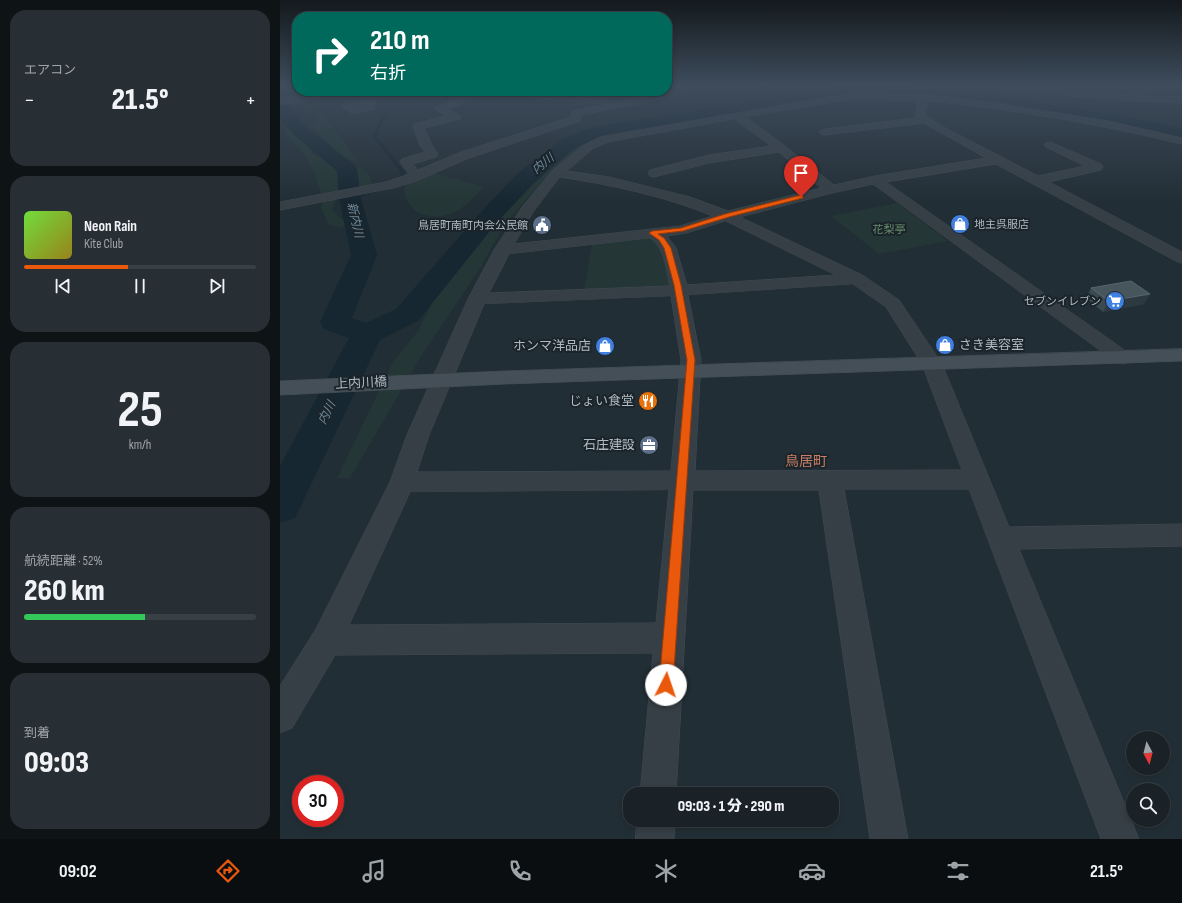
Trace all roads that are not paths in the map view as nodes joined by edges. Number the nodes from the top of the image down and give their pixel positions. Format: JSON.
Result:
{"nodes":[{"id":1,"x":422,"y":125,"type":"edge"},
{"id":2,"x":556,"y":125,"type":"edge"},
{"id":3,"x":685,"y":125,"type":"edge"},
{"id":4,"x":750,"y":125,"type":"edge"},
{"id":5,"x":882,"y":125,"type":"edge"},
{"id":6,"x":935,"y":125,"type":"edge"},
{"id":7,"x":1113,"y":125,"type":"edge"},
{"id":8,"x":825,"y":132,"type":"dead end"},
{"id":9,"x":1182,"y":141,"type":"edge"},
{"id":10,"x":1050,"y":145,"type":"dead end"},
{"id":11,"x":781,"y":148,"type":"junction"},
{"id":12,"x":999,"y":160,"type":"junction"},
{"id":13,"x":557,"y":173,"type":"junction"},
{"id":14,"x":654,"y":173,"type":"dead end"},
{"id":15,"x":416,"y":176,"type":"junction"},
{"id":16,"x":875,"y":180,"type":"junction"},
{"id":17,"x":1035,"y":181,"type":"junction"},
{"id":18,"x":831,"y":189,"type":"junction"},
{"id":19,"x":280,"y":206,"type":"edge"},
{"id":20,"x":727,"y":216,"type":"junction"},
{"id":21,"x":652,"y":233,"type":"junction"},
{"id":22,"x":502,"y":250,"type":"junction"},
{"id":23,"x":1182,"y":258,"type":"edge"},
{"id":24,"x":856,"y":279,"type":"junction"},
{"id":25,"x":679,"y":291,"type":"junction"},
{"id":26,"x":477,"y":299,"type":"junction"},
{"id":27,"x":1123,"y":358,"type":"junction"},
{"id":28,"x":1178,"y":359,"type":"edge"},
{"id":29,"x":932,"y":364,"type":"junction"},
{"id":30,"x":691,"y":372,"type":"junction"},
{"id":31,"x":434,"y":380,"type":"junction"},
{"id":32,"x":280,"y":388,"type":"edge"},
{"id":33,"x":977,"y":479,"type":"junction"},
{"id":34,"x":830,"y":480,"type":"junction"},
{"id":35,"x":681,"y":481,"type":"junction"},
{"id":36,"x":402,"y":482,"type":"junction"},
{"id":37,"x":1182,"y":535,"type":"edge"},
{"id":38,"x":1001,"y":538,"type":"junction"},
{"id":39,"x":669,"y":638,"type":"junction"},
{"id":40,"x":326,"y":640,"type":"junction"},
{"id":41,"x":280,"y":716,"type":"edge"},
{"id":42,"x":658,"y":787,"type":"edge"},
{"id":43,"x":656,"y":827,"type":"edge"},
{"id":44,"x":655,"y":839,"type":"edge"},
{"id":45,"x":889,"y":839,"type":"edge"},
{"id":46,"x":1120,"y":839,"type":"edge"}],
"edges":[{"from":1,"to":15,"type":"street"},
{"from":2,"to":15,"type":"street"},
{"from":3,"to":13,"type":"street"},
{"from":4,"to":11,"type":"street"},
{"from":5,"to":8,"type":"street"},
{"from":6,"to":12,"type":"street"},
{"from":7,"to":9,"type":"street"},
{"from":10,"to":17,"type":"street"},
{"from":11,"to":14,"type":"street"},
{"from":11,"to":18,"type":"street"},
{"from":12,"to":16,"type":"street"},
{"from":12,"to":17,"type":"street"},
{"from":13,"to":20,"type":"street"},
{"from":13,"to":22,"type":"street"},
{"from":15,"to":19,"type":"street"},
{"from":16,"to":18,"type":"street"},
{"from":16,"to":27,"type":"street"},
{"from":17,"to":23,"type":"street"},
{"from":18,"to":20,"type":"street"},
{"from":20,"to":21,"type":"street"},
{"from":20,"to":24,"type":"street"},
{"from":21,"to":22,"type":"street"},
{"from":21,"to":25,"type":"street"},
{"from":22,"to":26,"type":"street"},
{"from":24,"to":25,"type":"street"},
{"from":24,"to":29,"type":"street"},
{"from":25,"to":26,"type":"street"},
{"from":25,"to":30,"type":"street"},
{"from":26,"to":31,"type":"street"},
{"from":27,"to":28,"type":"street","name":"上内川橋"},
{"from":27,"to":29,"type":"street","name":"上内川橋"},
{"from":29,"to":30,"type":"street","name":"上内川橋"},
{"from":29,"to":33,"type":"street"},
{"from":30,"to":31,"type":"street","name":"上内川橋"},
{"from":30,"to":35,"type":"street"},
{"from":31,"to":32,"type":"street","name":"上内川橋"},
{"from":31,"to":36,"type":"street"},
{"from":33,"to":34,"type":"street"},
{"from":33,"to":38,"type":"street"},
{"from":34,"to":35,"type":"street"},
{"from":34,"to":45,"type":"street"},
{"from":35,"to":36,"type":"street"},
{"from":35,"to":39,"type":"street"},
{"from":36,"to":40,"type":"street"},
{"from":37,"to":38,"type":"street"},
{"from":38,"to":46,"type":"street"},
{"from":39,"to":40,"type":"street"},
{"from":39,"to":42,"type":"street"},
{"from":40,"to":41,"type":"street"},
{"from":43,"to":44,"type":"street"}]}
